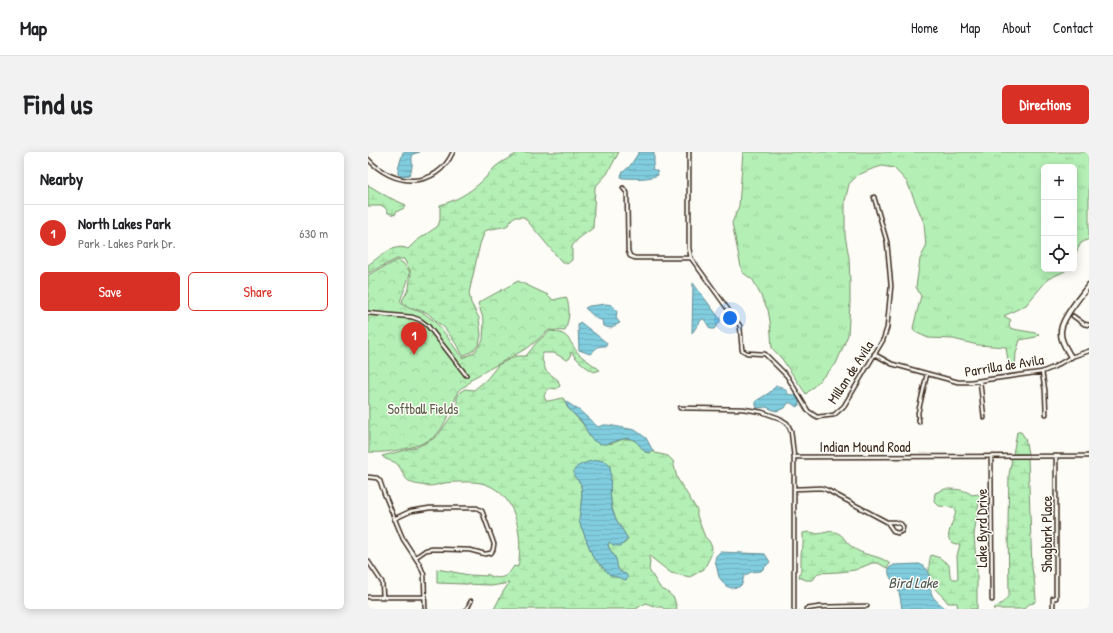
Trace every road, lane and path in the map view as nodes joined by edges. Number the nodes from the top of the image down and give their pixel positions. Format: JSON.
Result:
{"nodes":[{"id":1,"x":453,"y":152,"type":"edge"},
{"id":2,"x":689,"y":152,"type":"edge"},
{"id":3,"x":368,"y":159,"type":"edge"},
{"id":4,"x":623,"y":188,"type":"dead end"},
{"id":5,"x":874,"y":197,"type":"dead end"},
{"id":6,"x":691,"y":258,"type":"junction"},
{"id":7,"x":1089,"y":285,"type":"edge"},
{"id":8,"x":368,"y":313,"type":"edge"},
{"id":9,"x":1073,"y":316,"type":"dead end"},
{"id":10,"x":1089,"y":325,"type":"edge"},
{"id":11,"x":1089,"y":351,"type":"edge"},
{"id":12,"x":874,"y":354,"type":"junction"},
{"id":13,"x":1071,"y":357,"type":"junction"},
{"id":14,"x":1042,"y":372,"type":"junction"},
{"id":15,"x":927,"y":374,"type":"junction"},
{"id":16,"x":466,"y":375,"type":"dead end"},
{"id":17,"x":980,"y":381,"type":"junction"},
{"id":18,"x":680,"y":408,"type":"dead end"},
{"id":19,"x":1046,"y":414,"type":"dead end"},
{"id":20,"x":984,"y":418,"type":"dead end"},
{"id":21,"x":919,"y":422,"type":"dead end"},
{"id":22,"x":991,"y":456,"type":"junction"},
{"id":23,"x":1056,"y":456,"type":"junction"},
{"id":24,"x":1089,"y":456,"type":"edge"},
{"id":25,"x":794,"y":457,"type":"junction"},
{"id":26,"x":368,"y":477,"type":"edge"},
{"id":27,"x":794,"y":489,"type":"junction"},
{"id":28,"x":394,"y":519,"type":"junction"},
{"id":29,"x":887,"y":522,"type":"junction"},
{"id":30,"x":416,"y":557,"type":"junction"},
{"id":31,"x":368,"y":561,"type":"edge"},
{"id":32,"x":368,"y":597,"type":"edge"},
{"id":33,"x":383,"y":597,"type":"junction"},
{"id":34,"x":425,"y":597,"type":"junction"},
{"id":35,"x":992,"y":600,"type":"dead end"},
{"id":36,"x":471,"y":601,"type":"dead end"},
{"id":37,"x":867,"y":606,"type":"dead end"},
{"id":38,"x":425,"y":609,"type":"edge"},
{"id":39,"x":467,"y":609,"type":"edge"},
{"id":40,"x":794,"y":609,"type":"edge"},
{"id":41,"x":806,"y":609,"type":"edge"},
{"id":42,"x":1053,"y":609,"type":"edge"}],
"edges":[{"from":1,"to":3,"type":"street"},
{"from":2,"to":6,"type":"street"},
{"from":4,"to":6,"type":"street"},
{"from":5,"to":12,"type":"street","name":"Millan de Avila"},
{"from":6,"to":12,"type":"street","name":"Millan de Avila"},
{"from":7,"to":13,"type":"street"},
{"from":8,"to":16,"type":"street"},
{"from":9,"to":10,"type":"street"},
{"from":11,"to":13,"type":"street","name":"Parrilla de Avila"},
{"from":12,"to":15,"type":"street","name":"Parrilla de Avila"},
{"from":13,"to":14,"type":"street","name":"Parrilla de Avila"},
{"from":14,"to":17,"type":"street","name":"Parrilla de Avila"},
{"from":14,"to":19,"type":"street"},
{"from":15,"to":17,"type":"street","name":"Parrilla de Avila"},
{"from":15,"to":21,"type":"street"},
{"from":17,"to":20,"type":"street"},
{"from":18,"to":25,"type":"street"},
{"from":22,"to":23,"type":"street","name":"Indian Mound Road"},
{"from":22,"to":25,"type":"street","name":"Indian Mound Road"},
{"from":22,"to":35,"type":"street","name":"Lake Byrd Drive"},
{"from":23,"to":24,"type":"street","name":"Indian Mound Road"},
{"from":23,"to":42,"type":"street","name":"Shagbark Place"},
{"from":25,"to":27,"type":"street"},
{"from":26,"to":28,"type":"street"},
{"from":27,"to":29,"type":"street"},
{"from":27,"to":40,"type":"street"},
{"from":28,"to":30,"type":"street"},
{"from":28,"to":30,"type":"street"},
{"from":29,"to":29,"type":"street"},
{"from":30,"to":34,"type":"street"},
{"from":31,"to":33,"type":"street"},
{"from":32,"to":33,"type":"street"},
{"from":33,"to":34,"type":"street"},
{"from":34,"to":38,"type":"street"},
{"from":36,"to":39,"type":"street"},
{"from":37,"to":41,"type":"street"}]}
